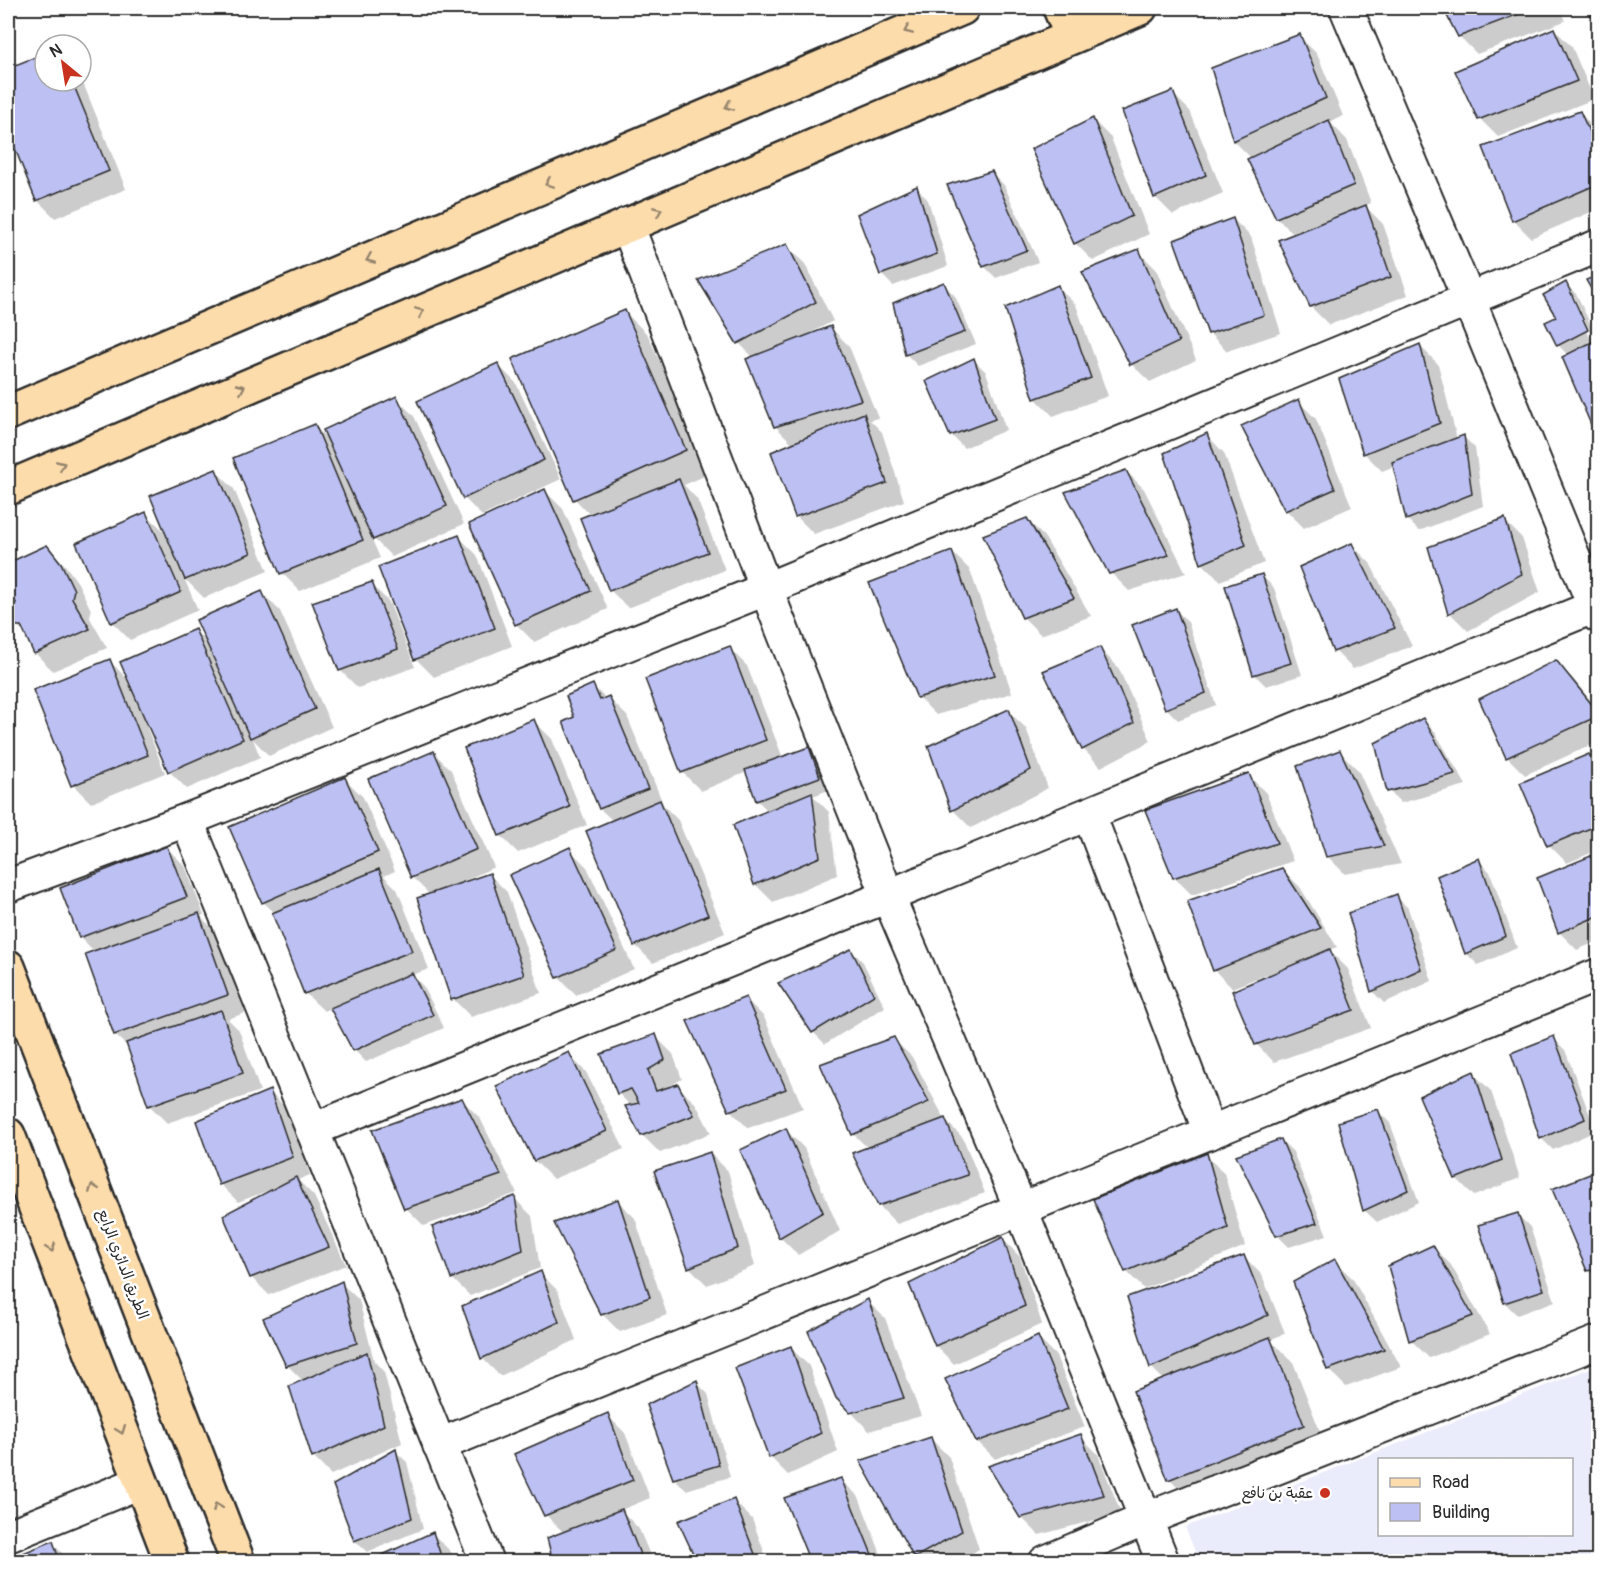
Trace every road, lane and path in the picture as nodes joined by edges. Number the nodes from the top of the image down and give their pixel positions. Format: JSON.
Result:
{"nodes":[{"id":1,"x":962,"y":8,"type":"edge"},
{"id":2,"x":1140,"y":8,"type":"edge"},
{"id":3,"x":1346,"y":8,"type":"edge"},
{"id":4,"x":1066,"y":22,"type":"edge"},
{"id":5,"x":627,"y":224,"type":"junction"},
{"id":6,"x":1599,"y":246,"type":"edge"},
{"id":7,"x":1470,"y":300,"type":"junction"},
{"id":8,"x":8,"y":413,"type":"edge"},
{"id":9,"x":8,"y":488,"type":"edge"},
{"id":10,"x":766,"y":589,"type":"junction"},
{"id":11,"x":1597,"y":609,"type":"edge"},
{"id":12,"x":1089,"y":814,"type":"junction"},
{"id":13,"x":187,"y":820,"type":"junction"},
{"id":14,"x":8,"y":886,"type":"edge"},
{"id":15,"x":888,"y":896,"type":"junction"},
{"id":16,"x":8,"y":967,"type":"edge"},
{"id":17,"x":1599,"y":975,"type":"edge"},
{"id":18,"x":312,"y":1130,"type":"junction"},
{"id":19,"x":1210,"y":1132,"type":"junction"},
{"id":20,"x":8,"y":1135,"type":"edge"},
{"id":21,"x":1022,"y":1209,"type":"junction"},
{"id":22,"x":1599,"y":1342,"type":"edge"},
{"id":23,"x":439,"y":1444,"type":"junction"},
{"id":24,"x":141,"y":1482,"type":"junction"},
{"id":25,"x":1146,"y":1519,"type":"junction"},
{"id":26,"x":8,"y":1536,"type":"edge"},
{"id":27,"x":172,"y":1562,"type":"edge"},
{"id":28,"x":238,"y":1562,"type":"edge"},
{"id":29,"x":487,"y":1562,"type":"edge"},
{"id":30,"x":1045,"y":1562,"type":"edge"},
{"id":31,"x":1163,"y":1562,"type":"edge"}],
"edges":[{"from":1,"to":8,"type":"main road","one_way":true},
{"from":2,"to":4,"type":"main road"},
{"from":3,"to":7,"type":"street"},
{"from":5,"to":4,"type":"main road","one_way":true},
{"from":9,"to":5,"type":"main road","one_way":true},
{"from":5,"to":10,"type":"street"},
{"from":6,"to":7,"type":"street"},
{"from":7,"to":10,"type":"street"},
{"from":7,"to":11,"type":"street"},
{"from":10,"to":13,"type":"street"},
{"from":10,"to":15,"type":"street"},
{"from":11,"to":12,"type":"street"},
{"from":12,"to":15,"type":"street"},
{"from":12,"to":19,"type":"street"},
{"from":13,"to":14,"type":"street"},
{"from":13,"to":18,"type":"street"},
{"from":15,"to":18,"type":"street"},
{"from":15,"to":21,"type":"street"},
{"from":28,"to":16,"type":"main road","name":"الطريق الدائري الرابع","one_way":true},
{"from":17,"to":19,"type":"street"},
{"from":18,"to":23,"type":"street"},
{"from":19,"to":21,"type":"street"},
{"from":20,"to":24,"type":"main road","one_way":true},
{"from":21,"to":23,"type":"street"},
{"from":21,"to":25,"type":"street"},
{"from":22,"to":25,"type":"street"},
{"from":23,"to":29,"type":"street"},
{"from":24,"to":26,"type":"street"},
{"from":24,"to":27,"type":"main road"},
{"from":25,"to":30,"type":"street"},
{"from":25,"to":31,"type":"street"}]}
